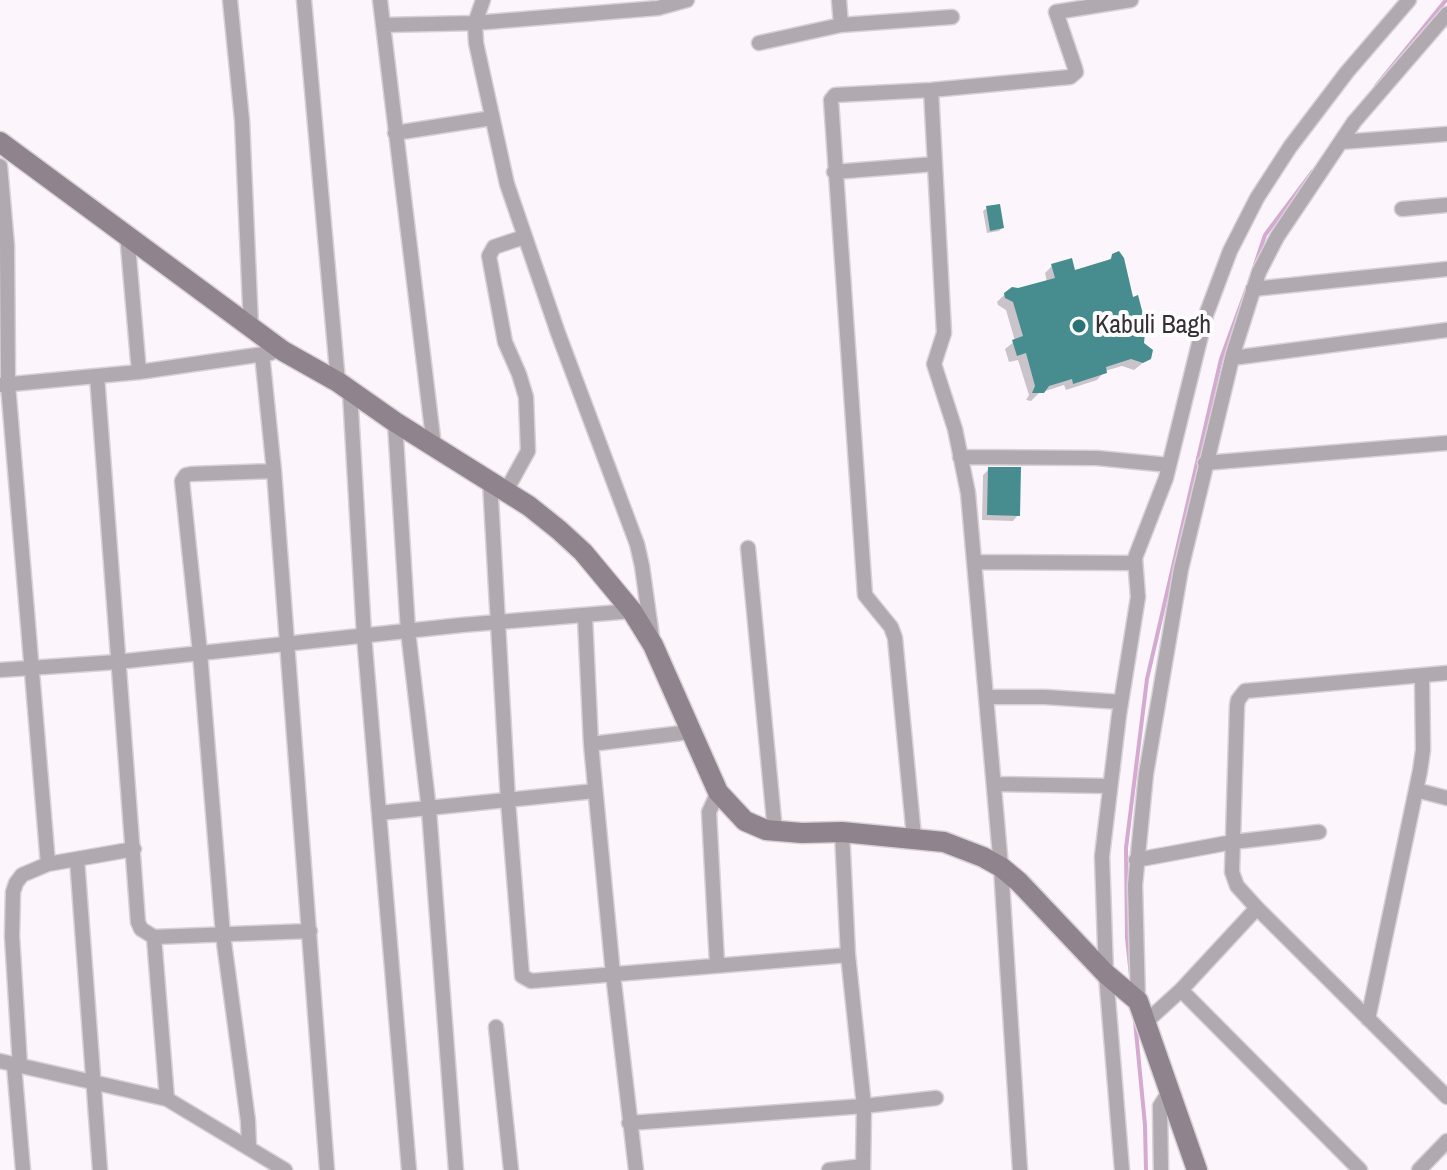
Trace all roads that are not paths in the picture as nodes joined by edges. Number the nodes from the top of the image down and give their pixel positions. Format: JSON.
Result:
{"nodes":[{"id":1,"x":230,"y":0,"type":"edge"},
{"id":2,"x":304,"y":0,"type":"edge"},
{"id":3,"x":380,"y":0,"type":"edge"},
{"id":4,"x":483,"y":0,"type":"edge"},
{"id":5,"x":687,"y":0,"type":"edge"},
{"id":6,"x":839,"y":0,"type":"edge"},
{"id":7,"x":1131,"y":0,"type":"edge"},
{"id":8,"x":1409,"y":0,"type":"edge"},
{"id":9,"x":667,"y":3,"type":"edge"},
{"id":10,"x":1447,"y":14,"type":"edge"},
{"id":11,"x":952,"y":17,"type":"dead end"},
{"id":12,"x":475,"y":23,"type":"junction"},
{"id":13,"x":384,"y":25,"type":"junction"},
{"id":14,"x":841,"y":25,"type":"junction"},
{"id":15,"x":759,"y":43,"type":"dead end"},
{"id":16,"x":931,"y":90,"type":"junction"},
{"id":17,"x":492,"y":118,"type":"junction"},
{"id":18,"x":395,"y":133,"type":"junction"},
{"id":19,"x":1447,"y":134,"type":"edge"},
{"id":20,"x":0,"y":142,"type":"edge"},
{"id":21,"x":1341,"y":142,"type":"junction"},
{"id":22,"x":935,"y":164,"type":"junction"},
{"id":23,"x":0,"y":166,"type":"edge"},
{"id":24,"x":834,"y":172,"type":"junction"},
{"id":25,"x":1447,"y":205,"type":"edge"},
{"id":26,"x":1402,"y":209,"type":"dead end"},
{"id":27,"x":127,"y":234,"type":"junction"},
{"id":28,"x":524,"y":237,"type":"junction"},
{"id":29,"x":1447,"y":269,"type":"edge"},
{"id":30,"x":1253,"y":289,"type":"junction"},
{"id":31,"x":251,"y":327,"type":"junction"},
{"id":32,"x":1447,"y":330,"type":"edge"},
{"id":33,"x":272,"y":352,"type":"junction"},
{"id":34,"x":1232,"y":358,"type":"junction"},
{"id":35,"x":139,"y":372,"type":"junction"},
{"id":36,"x":97,"y":376,"type":"junction"},
{"id":37,"x":4,"y":385,"type":"edge"},
{"id":38,"x":344,"y":387,"type":"junction"},
{"id":39,"x":395,"y":422,"type":"junction"},
{"id":40,"x":1447,"y":443,"type":"edge"},
{"id":41,"x":434,"y":446,"type":"junction"},
{"id":42,"x":960,"y":457,"type":"junction"},
{"id":43,"x":1205,"y":463,"type":"junction"},
{"id":44,"x":1169,"y":465,"type":"junction"},
{"id":45,"x":274,"y":471,"type":"junction"},
{"id":46,"x":498,"y":486,"type":"junction"},
{"id":47,"x":748,"y":548,"type":"dead end"},
{"id":48,"x":974,"y":562,"type":"junction"},
{"id":49,"x":1134,"y":563,"type":"junction"},
{"id":50,"x":632,"y":611,"type":"junction"},
{"id":51,"x":585,"y":617,"type":"junction"},
{"id":52,"x":498,"y":622,"type":"junction"},
{"id":53,"x":408,"y":631,"type":"junction"},
{"id":54,"x":364,"y":635,"type":"junction"},
{"id":55,"x":285,"y":644,"type":"junction"},
{"id":56,"x":653,"y":645,"type":"junction"},
{"id":57,"x":200,"y":653,"type":"junction"},
{"id":58,"x":117,"y":662,"type":"junction"},
{"id":59,"x":30,"y":668,"type":"junction"},
{"id":60,"x":0,"y":670,"type":"edge"},
{"id":61,"x":1447,"y":673,"type":"edge"},
{"id":62,"x":1422,"y":677,"type":"junction"},
{"id":63,"x":987,"y":697,"type":"junction"},
{"id":64,"x":1121,"y":702,"type":"junction"},
{"id":65,"x":690,"y":732,"type":"junction"},
{"id":66,"x":591,"y":744,"type":"junction"},
{"id":67,"x":994,"y":784,"type":"junction"},
{"id":68,"x":1109,"y":786,"type":"junction"},
{"id":69,"x":1416,"y":790,"type":"junction"},
{"id":70,"x":595,"y":791,"type":"junction"},
{"id":71,"x":718,"y":792,"type":"junction"},
{"id":72,"x":1447,"y":798,"type":"edge"},
{"id":73,"x":508,"y":801,"type":"junction"},
{"id":74,"x":429,"y":810,"type":"junction"},
{"id":75,"x":379,"y":813,"type":"junction"},
{"id":76,"x":775,"y":831,"type":"junction"},
{"id":77,"x":842,"y":832,"type":"junction"},
{"id":78,"x":1319,"y":832,"type":"dead end"},
{"id":79,"x":914,"y":837,"type":"junction"},
{"id":80,"x":1233,"y":842,"type":"junction"},
{"id":81,"x":134,"y":849,"type":"junction"},
{"id":82,"x":77,"y":859,"type":"junction"},
{"id":83,"x":1136,"y":860,"type":"junction"},
{"id":84,"x":48,"y":864,"type":"junction"},
{"id":85,"x":1001,"y":867,"type":"junction"},
{"id":86,"x":1257,"y":908,"type":"junction"},
{"id":87,"x":310,"y":931,"type":"junction"},
{"id":88,"x":223,"y":935,"type":"junction"},
{"id":89,"x":6,"y":936,"type":"edge"},
{"id":90,"x":154,"y":937,"type":"junction"},
{"id":91,"x":848,"y":955,"type":"junction"},
{"id":92,"x":717,"y":963,"type":"junction"},
{"id":93,"x":613,"y":974,"type":"junction"},
{"id":94,"x":1109,"y":977,"type":"junction"},
{"id":95,"x":1181,"y":990,"type":"junction"},
{"id":96,"x":1136,"y":1000,"type":"junction"},
{"id":97,"x":1368,"y":1019,"type":"junction"},
{"id":98,"x":1147,"y":1021,"type":"junction"},
{"id":99,"x":496,"y":1027,"type":"dead end"},
{"id":100,"x":11,"y":1064,"type":"edge"},
{"id":101,"x":92,"y":1080,"type":"junction"},
{"id":102,"x":1169,"y":1092,"type":"junction"},
{"id":103,"x":1447,"y":1097,"type":"edge"},
{"id":104,"x":936,"y":1098,"type":"dead end"},
{"id":105,"x":167,"y":1099,"type":"junction"},
{"id":106,"x":864,"y":1106,"type":"junction"},
{"id":107,"x":629,"y":1123,"type":"junction"},
{"id":108,"x":1447,"y":1141,"type":"edge"},
{"id":109,"x":249,"y":1147,"type":"junction"},
{"id":110,"x":863,"y":1168,"type":"edge"},
{"id":111,"x":23,"y":1170,"type":"edge"},
{"id":112,"x":100,"y":1170,"type":"edge"},
{"id":113,"x":285,"y":1170,"type":"edge"},
{"id":114,"x":327,"y":1170,"type":"edge"},
{"id":115,"x":409,"y":1170,"type":"edge"},
{"id":116,"x":456,"y":1170,"type":"edge"},
{"id":117,"x":511,"y":1170,"type":"edge"},
{"id":118,"x":636,"y":1170,"type":"edge"},
{"id":119,"x":829,"y":1170,"type":"edge"},
{"id":120,"x":1020,"y":1170,"type":"edge"},
{"id":121,"x":1122,"y":1170,"type":"edge"},
{"id":122,"x":1161,"y":1170,"type":"edge"},
{"id":123,"x":1197,"y":1170,"type":"edge"},
{"id":124,"x":1360,"y":1170,"type":"edge"},
{"id":125,"x":1419,"y":1170,"type":"edge"}],
"edges":[{"from":1,"to":31,"type":"street"},
{"from":2,"to":38,"type":"street"},
{"from":3,"to":13,"type":"street"},
{"from":4,"to":12,"type":"street"},
{"from":5,"to":9,"type":"street"},
{"from":6,"to":14,"type":"street"},
{"from":7,"to":16,"type":"street"},
{"from":8,"to":44,"type":"street"},
{"from":9,"to":12,"type":"street"},
{"from":10,"to":21,"type":"street"},
{"from":11,"to":14,"type":"street"},
{"from":12,"to":13,"type":"street"},
{"from":12,"to":17,"type":"street"},
{"from":13,"to":18,"type":"street"},
{"from":14,"to":15,"type":"street"},
{"from":16,"to":22,"type":"street"},
{"from":16,"to":24,"type":"street"},
{"from":17,"to":18,"type":"street"},
{"from":17,"to":28,"type":"street"},
{"from":18,"to":41,"type":"street"},
{"from":19,"to":21,"type":"street"},
{"from":20,"to":27,"type":"street"},
{"from":21,"to":30,"type":"street"},
{"from":22,"to":24,"type":"street"},
{"from":22,"to":42,"type":"street"},
{"from":23,"to":37,"type":"street"},
{"from":24,"to":79,"type":"street"},
{"from":25,"to":26,"type":"street"},
{"from":27,"to":31,"type":"street"},
{"from":27,"to":35,"type":"street"},
{"from":28,"to":46,"type":"street"},
{"from":28,"to":56,"type":"street"},
{"from":29,"to":30,"type":"street"},
{"from":30,"to":34,"type":"street"},
{"from":31,"to":33,"type":"street"},
{"from":32,"to":34,"type":"street"},
{"from":33,"to":35,"type":"street"},
{"from":33,"to":38,"type":"street"},
{"from":33,"to":45,"type":"street"},
{"from":34,"to":43,"type":"street"},
{"from":35,"to":36,"type":"street"},
{"from":36,"to":37,"type":"street"},
{"from":36,"to":58,"type":"street"},
{"from":37,"to":59,"type":"street"},
{"from":38,"to":39,"type":"street"},
{"from":38,"to":54,"type":"street"},
{"from":39,"to":41,"type":"street"},
{"from":39,"to":53,"type":"street"},
{"from":40,"to":43,"type":"street"},
{"from":41,"to":46,"type":"street"},
{"from":42,"to":44,"type":"street"},
{"from":42,"to":48,"type":"street"},
{"from":43,"to":83,"type":"street"},
{"from":44,"to":49,"type":"street"},
{"from":45,"to":55,"type":"street"},
{"from":45,"to":57,"type":"street"},
{"from":46,"to":50,"type":"street"},
{"from":46,"to":52,"type":"street"},
{"from":47,"to":76,"type":"street"},
{"from":48,"to":49,"type":"street"},
{"from":48,"to":63,"type":"street"},
{"from":49,"to":64,"type":"street"},
{"from":50,"to":51,"type":"street"},
{"from":50,"to":56,"type":"street"},
{"from":51,"to":52,"type":"street"},
{"from":51,"to":66,"type":"street"},
{"from":52,"to":53,"type":"street"},
{"from":52,"to":73,"type":"street"},
{"from":53,"to":54,"type":"street"},
{"from":53,"to":74,"type":"street"},
{"from":54,"to":55,"type":"street"},
{"from":54,"to":75,"type":"street"},
{"from":55,"to":57,"type":"street"},
{"from":55,"to":87,"type":"street"},
{"from":56,"to":65,"type":"street"},
{"from":57,"to":58,"type":"street"},
{"from":57,"to":88,"type":"street"},
{"from":58,"to":59,"type":"street"},
{"from":58,"to":81,"type":"street"},
{"from":59,"to":60,"type":"street"},
{"from":59,"to":84,"type":"street"},
{"from":61,"to":62,"type":"street"},
{"from":62,"to":69,"type":"street"},
{"from":62,"to":80,"type":"street"},
{"from":63,"to":64,"type":"street"},
{"from":63,"to":67,"type":"street"},
{"from":64,"to":68,"type":"street"},
{"from":65,"to":66,"type":"street"},
{"from":65,"to":71,"type":"street"},
{"from":66,"to":70,"type":"street"},
{"from":67,"to":68,"type":"street"},
{"from":67,"to":85,"type":"street"},
{"from":68,"to":94,"type":"street"},
{"from":69,"to":72,"type":"street"},
{"from":69,"to":97,"type":"street"},
{"from":70,"to":73,"type":"street"},
{"from":70,"to":93,"type":"street"},
{"from":71,"to":76,"type":"street"},
{"from":71,"to":92,"type":"street"},
{"from":73,"to":74,"type":"street"},
{"from":73,"to":93,"type":"street"},
{"from":74,"to":75,"type":"street"},
{"from":74,"to":116,"type":"street"},
{"from":75,"to":115,"type":"street"},
{"from":76,"to":77,"type":"street"},
{"from":77,"to":79,"type":"street"},
{"from":77,"to":91,"type":"street"},
{"from":78,"to":80,"type":"street"},
{"from":79,"to":85,"type":"street"},
{"from":80,"to":83,"type":"street"},
{"from":80,"to":86,"type":"street"},
{"from":81,"to":82,"type":"street"},
{"from":81,"to":90,"type":"street"},
{"from":82,"to":84,"type":"street"},
{"from":82,"to":101,"type":"street"},
{"from":83,"to":96,"type":"street"},
{"from":84,"to":89,"type":"street"},
{"from":85,"to":94,"type":"street"},
{"from":85,"to":120,"type":"street"},
{"from":86,"to":95,"type":"street"},
{"from":86,"to":97,"type":"street"},
{"from":87,"to":88,"type":"street"},
{"from":87,"to":114,"type":"street"},
{"from":88,"to":90,"type":"street"},
{"from":88,"to":109,"type":"street"},
{"from":89,"to":100,"type":"street"},
{"from":90,"to":105,"type":"street"},
{"from":91,"to":92,"type":"street"},
{"from":91,"to":106,"type":"street"},
{"from":92,"to":93,"type":"street"},
{"from":93,"to":107,"type":"street"},
{"from":94,"to":96,"type":"street"},
{"from":94,"to":121,"type":"street"},
{"from":95,"to":98,"type":"street"},
{"from":95,"to":124,"type":"street"},
{"from":96,"to":98,"type":"street"},
{"from":97,"to":103,"type":"street"},
{"from":98,"to":102,"type":"street"},
{"from":99,"to":117,"type":"street"},
{"from":100,"to":101,"type":"street"},
{"from":100,"to":111,"type":"street"},
{"from":101,"to":105,"type":"street"},
{"from":101,"to":112,"type":"street"},
{"from":102,"to":122,"type":"street"},
{"from":102,"to":123,"type":"street"},
{"from":104,"to":106,"type":"street"},
{"from":105,"to":109,"type":"street"},
{"from":106,"to":107,"type":"street"},
{"from":106,"to":110,"type":"street"},
{"from":107,"to":118,"type":"street"},
{"from":108,"to":125,"type":"street"},
{"from":109,"to":113,"type":"street"},
{"from":110,"to":119,"type":"street"}]}
